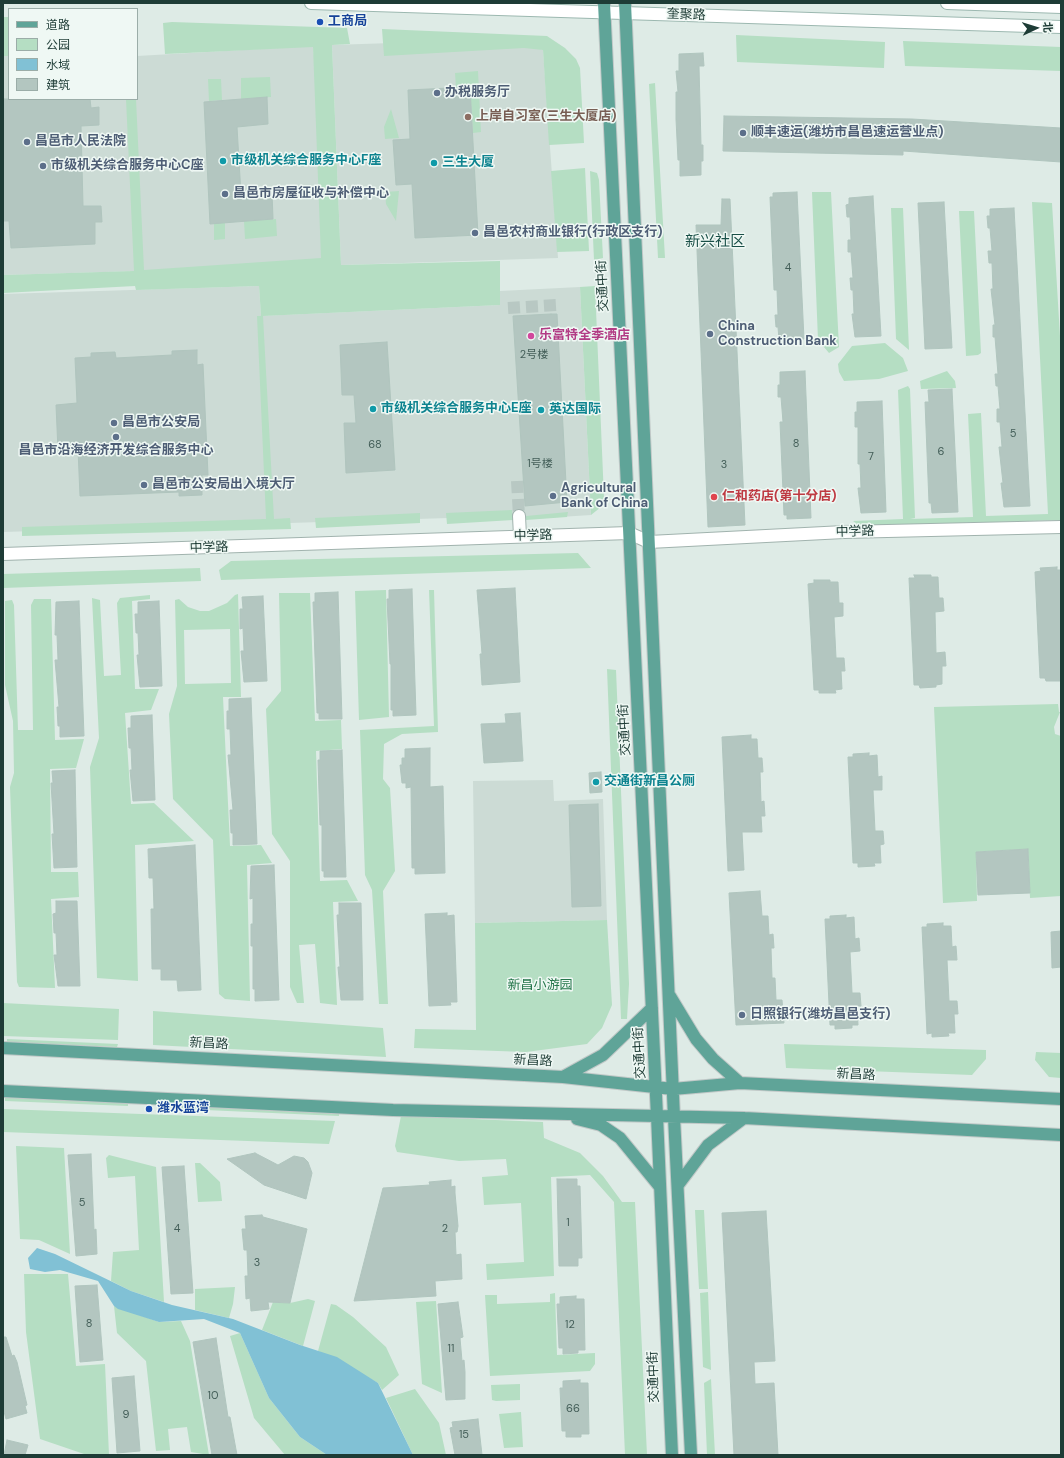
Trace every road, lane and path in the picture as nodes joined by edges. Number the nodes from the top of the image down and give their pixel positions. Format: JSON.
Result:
{"nodes":[{"id":1,"x":311,"y":3,"type":"edge"},
{"id":2,"x":947,"y":3,"type":"edge"},
{"id":3,"x":1061,"y":7,"type":"edge"},
{"id":4,"x":604,"y":8,"type":"edge"},
{"id":5,"x":626,"y":8,"type":"edge"},
{"id":6,"x":1061,"y":27,"type":"edge"},
{"id":7,"x":519,"y":516,"type":"tunnel mouth"},
{"id":8,"x":1061,"y":526,"type":"edge"},
{"id":9,"x":629,"y":533,"type":"junction"},
{"id":10,"x":520,"y":536,"type":"junction"},
{"id":11,"x":649,"y":542,"type":"junction"},
{"id":12,"x":3,"y":554,"type":"edge"},
{"id":13,"x":669,"y":994,"type":"junction"},
{"id":14,"x":652,"y":1008,"type":"junction"},
{"id":15,"x":3,"y":1048,"type":"edge"},
{"id":16,"x":563,"y":1077,"type":"junction"},
{"id":17,"x":740,"y":1083,"type":"junction"},
{"id":18,"x":656,"y":1087,"type":"junction"},
{"id":19,"x":673,"y":1088,"type":"junction"},
{"id":20,"x":3,"y":1091,"type":"edge"},
{"id":21,"x":1061,"y":1099,"type":"edge"},
{"id":22,"x":559,"y":1114,"type":"junction"},
{"id":23,"x":657,"y":1116,"type":"junction"},
{"id":24,"x":674,"y":1117,"type":"junction"},
{"id":25,"x":744,"y":1118,"type":"junction"},
{"id":26,"x":1061,"y":1134,"type":"edge"},
{"id":27,"x":678,"y":1185,"type":"junction"},
{"id":28,"x":660,"y":1187,"type":"junction"},
{"id":29,"x":672,"y":1455,"type":"edge"},
{"id":30,"x":691,"y":1455,"type":"edge"}],
"edges":[{"from":1,"to":4,"type":"street","name":"奎聚路"},
{"from":2,"to":3,"type":"street"},
{"from":4,"to":5,"type":"street","name":"奎聚路"},
{"from":4,"to":9,"type":"main road","name":"交通中街"},
{"from":5,"to":6,"type":"street","name":"奎聚路"},
{"from":5,"to":11,"type":"main road"},
{"from":7,"to":10,"type":"street"},
{"from":8,"to":11,"type":"street","name":"中学路"},
{"from":9,"to":10,"type":"street","name":"中学路"},
{"from":9,"to":11,"type":"street","name":"中学路"},
{"from":9,"to":14,"type":"main road","name":"交通中街"},
{"from":10,"to":12,"type":"street","name":"中学路"},
{"from":11,"to":13,"type":"main road"},
{"from":13,"to":17,"type":"main road"},
{"from":13,"to":19,"type":"main road"},
{"from":14,"to":16,"type":"main road"},
{"from":14,"to":18,"type":"main road","name":"交通中街"},
{"from":15,"to":16,"type":"main road","name":"新昌路"},
{"from":16,"to":18,"type":"main road","name":"新昌路"},
{"from":17,"to":19,"type":"main road","name":"新昌路"},
{"from":17,"to":21,"type":"main road","name":"新昌路"},
{"from":18,"to":19,"type":"main road","name":"新昌路"},
{"from":18,"to":23,"type":"main road","name":"交通中街"},
{"from":19,"to":24,"type":"main road"},
{"from":20,"to":22,"type":"main road"},
{"from":22,"to":23,"type":"main road"},
{"from":22,"to":28,"type":"main road"},
{"from":23,"to":24,"type":"main road"},
{"from":23,"to":28,"type":"main road","name":"交通中街"},
{"from":24,"to":25,"type":"main road"},
{"from":24,"to":27,"type":"main road"},
{"from":25,"to":26,"type":"main road"},
{"from":25,"to":27,"type":"main road"},
{"from":27,"to":30,"type":"main road"},
{"from":28,"to":29,"type":"main road","name":"交通中街"}]}
